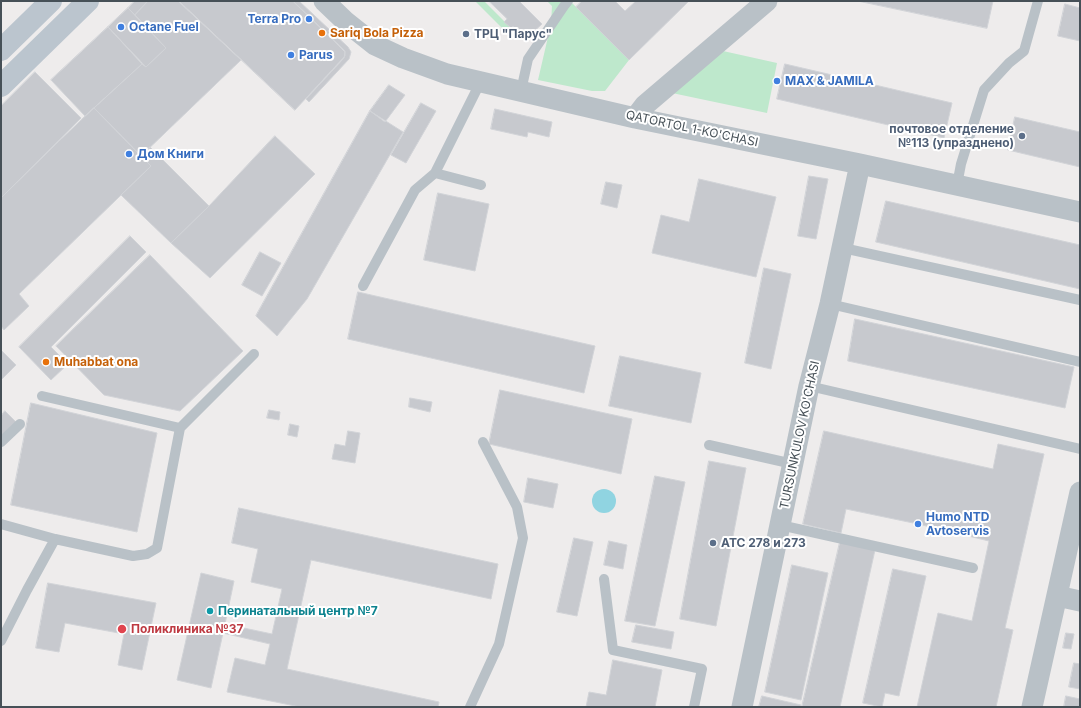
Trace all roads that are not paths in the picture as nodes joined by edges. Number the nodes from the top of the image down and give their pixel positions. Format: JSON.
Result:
{"nodes":[{"id":1,"x":51,"y":1,"type":"edge"},
{"id":2,"x":88,"y":1,"type":"edge"},
{"id":3,"x":324,"y":1,"type":"edge"},
{"id":4,"x":568,"y":1,"type":"edge"},
{"id":5,"x":767,"y":1,"type":"edge"},
{"id":6,"x":1038,"y":1,"type":"edge"},
{"id":7,"x":1,"y":51,"type":"edge"},
{"id":8,"x":19,"y":69,"type":"junction"},
{"id":9,"x":481,"y":82,"type":"junction"},
{"id":10,"x":1,"y":86,"type":"edge"},
{"id":11,"x":521,"y":91,"type":"junction"},
{"id":12,"x":635,"y":118,"type":"junction"},
{"id":13,"x":860,"y":164,"type":"junction"},
{"id":14,"x":435,"y":173,"type":"junction"},
{"id":15,"x":481,"y":185,"type":"dead end"},
{"id":16,"x":957,"y":185,"type":"junction"},
{"id":17,"x":1080,"y":212,"type":"edge"},
{"id":18,"x":843,"y":248,"type":"junction"},
{"id":19,"x":363,"y":286,"type":"dead end"},
{"id":20,"x":1080,"y":300,"type":"edge"},
{"id":21,"x":830,"y":304,"type":"junction"},
{"id":22,"x":254,"y":354,"type":"dead end"},
{"id":23,"x":1080,"y":362,"type":"edge"},
{"id":24,"x":809,"y":386,"type":"junction"},
{"id":25,"x":42,"y":396,"type":"dead end"},
{"id":26,"x":20,"y":424,"type":"dead end"},
{"id":27,"x":180,"y":428,"type":"junction"},
{"id":28,"x":1,"y":442,"type":"edge"},
{"id":29,"x":483,"y":442,"type":"dead end"},
{"id":30,"x":709,"y":445,"type":"dead end"},
{"id":31,"x":1080,"y":449,"type":"edge"},
{"id":32,"x":793,"y":464,"type":"junction"},
{"id":33,"x":1080,"y":492,"type":"edge"},
{"id":34,"x":1,"y":524,"type":"edge"},
{"id":35,"x":780,"y":525,"type":"junction"},
{"id":36,"x":55,"y":539,"type":"junction"},
{"id":37,"x":973,"y":568,"type":"dead end"},
{"id":38,"x":604,"y":579,"type":"dead end"},
{"id":39,"x":1057,"y":596,"type":"junction"},
{"id":40,"x":1080,"y":601,"type":"edge"},
{"id":41,"x":1,"y":641,"type":"edge"},
{"id":42,"x":470,"y":707,"type":"edge"},
{"id":43,"x":694,"y":707,"type":"edge"},
{"id":44,"x":742,"y":707,"type":"edge"},
{"id":45,"x":1032,"y":707,"type":"edge"}],
"edges":[{"from":1,"to":7,"type":"main road"},
{"from":2,"to":8,"type":"main road"},
{"from":3,"to":9,"type":"street","name":"QATORTOL 1-KO'CHASI"},
{"from":4,"to":11,"type":"lane"},
{"from":5,"to":12,"type":"street"},
{"from":6,"to":16,"type":"lane"},
{"from":7,"to":8,"type":"main road"},
{"from":8,"to":10,"type":"main road"},
{"from":9,"to":11,"type":"street","name":"QATORTOL 1-KO'CHASI"},
{"from":9,"to":14,"type":"lane"},
{"from":11,"to":12,"type":"street","name":"QATORTOL 1-KO'CHASI"},
{"from":12,"to":13,"type":"street","name":"QATORTOL 1-KO'CHASI"},
{"from":13,"to":16,"type":"street","name":"QATORTOL 1-KO'CHASI"},
{"from":13,"to":18,"type":"street","name":"TURSUNKULOV KO'CHASI"},
{"from":14,"to":15,"type":"lane"},
{"from":14,"to":19,"type":"lane"},
{"from":16,"to":17,"type":"street","name":"QATORTOL 1-KO'CHASI"},
{"from":18,"to":20,"type":"lane"},
{"from":18,"to":21,"type":"street","name":"TURSUNKULOV KO'CHASI"},
{"from":21,"to":23,"type":"lane"},
{"from":21,"to":24,"type":"street","name":"TURSUNKULOV KO'CHASI"},
{"from":22,"to":27,"type":"lane"},
{"from":24,"to":31,"type":"lane"},
{"from":24,"to":32,"type":"street","name":"TURSUNKULOV KO'CHASI"},
{"from":25,"to":27,"type":"lane"},
{"from":26,"to":28,"type":"lane"},
{"from":27,"to":36,"type":"lane"},
{"from":29,"to":42,"type":"lane"},
{"from":30,"to":32,"type":"lane"},
{"from":32,"to":35,"type":"street","name":"TURSUNKULOV KO'CHASI"},
{"from":33,"to":39,"type":"street"},
{"from":34,"to":36,"type":"lane"},
{"from":35,"to":37,"type":"lane"},
{"from":35,"to":44,"type":"street","name":"TURSUNKULOV KO'CHASI"},
{"from":36,"to":41,"type":"lane"},
{"from":38,"to":43,"type":"lane"},
{"from":39,"to":40,"type":"street"},
{"from":39,"to":45,"type":"street"}]}
